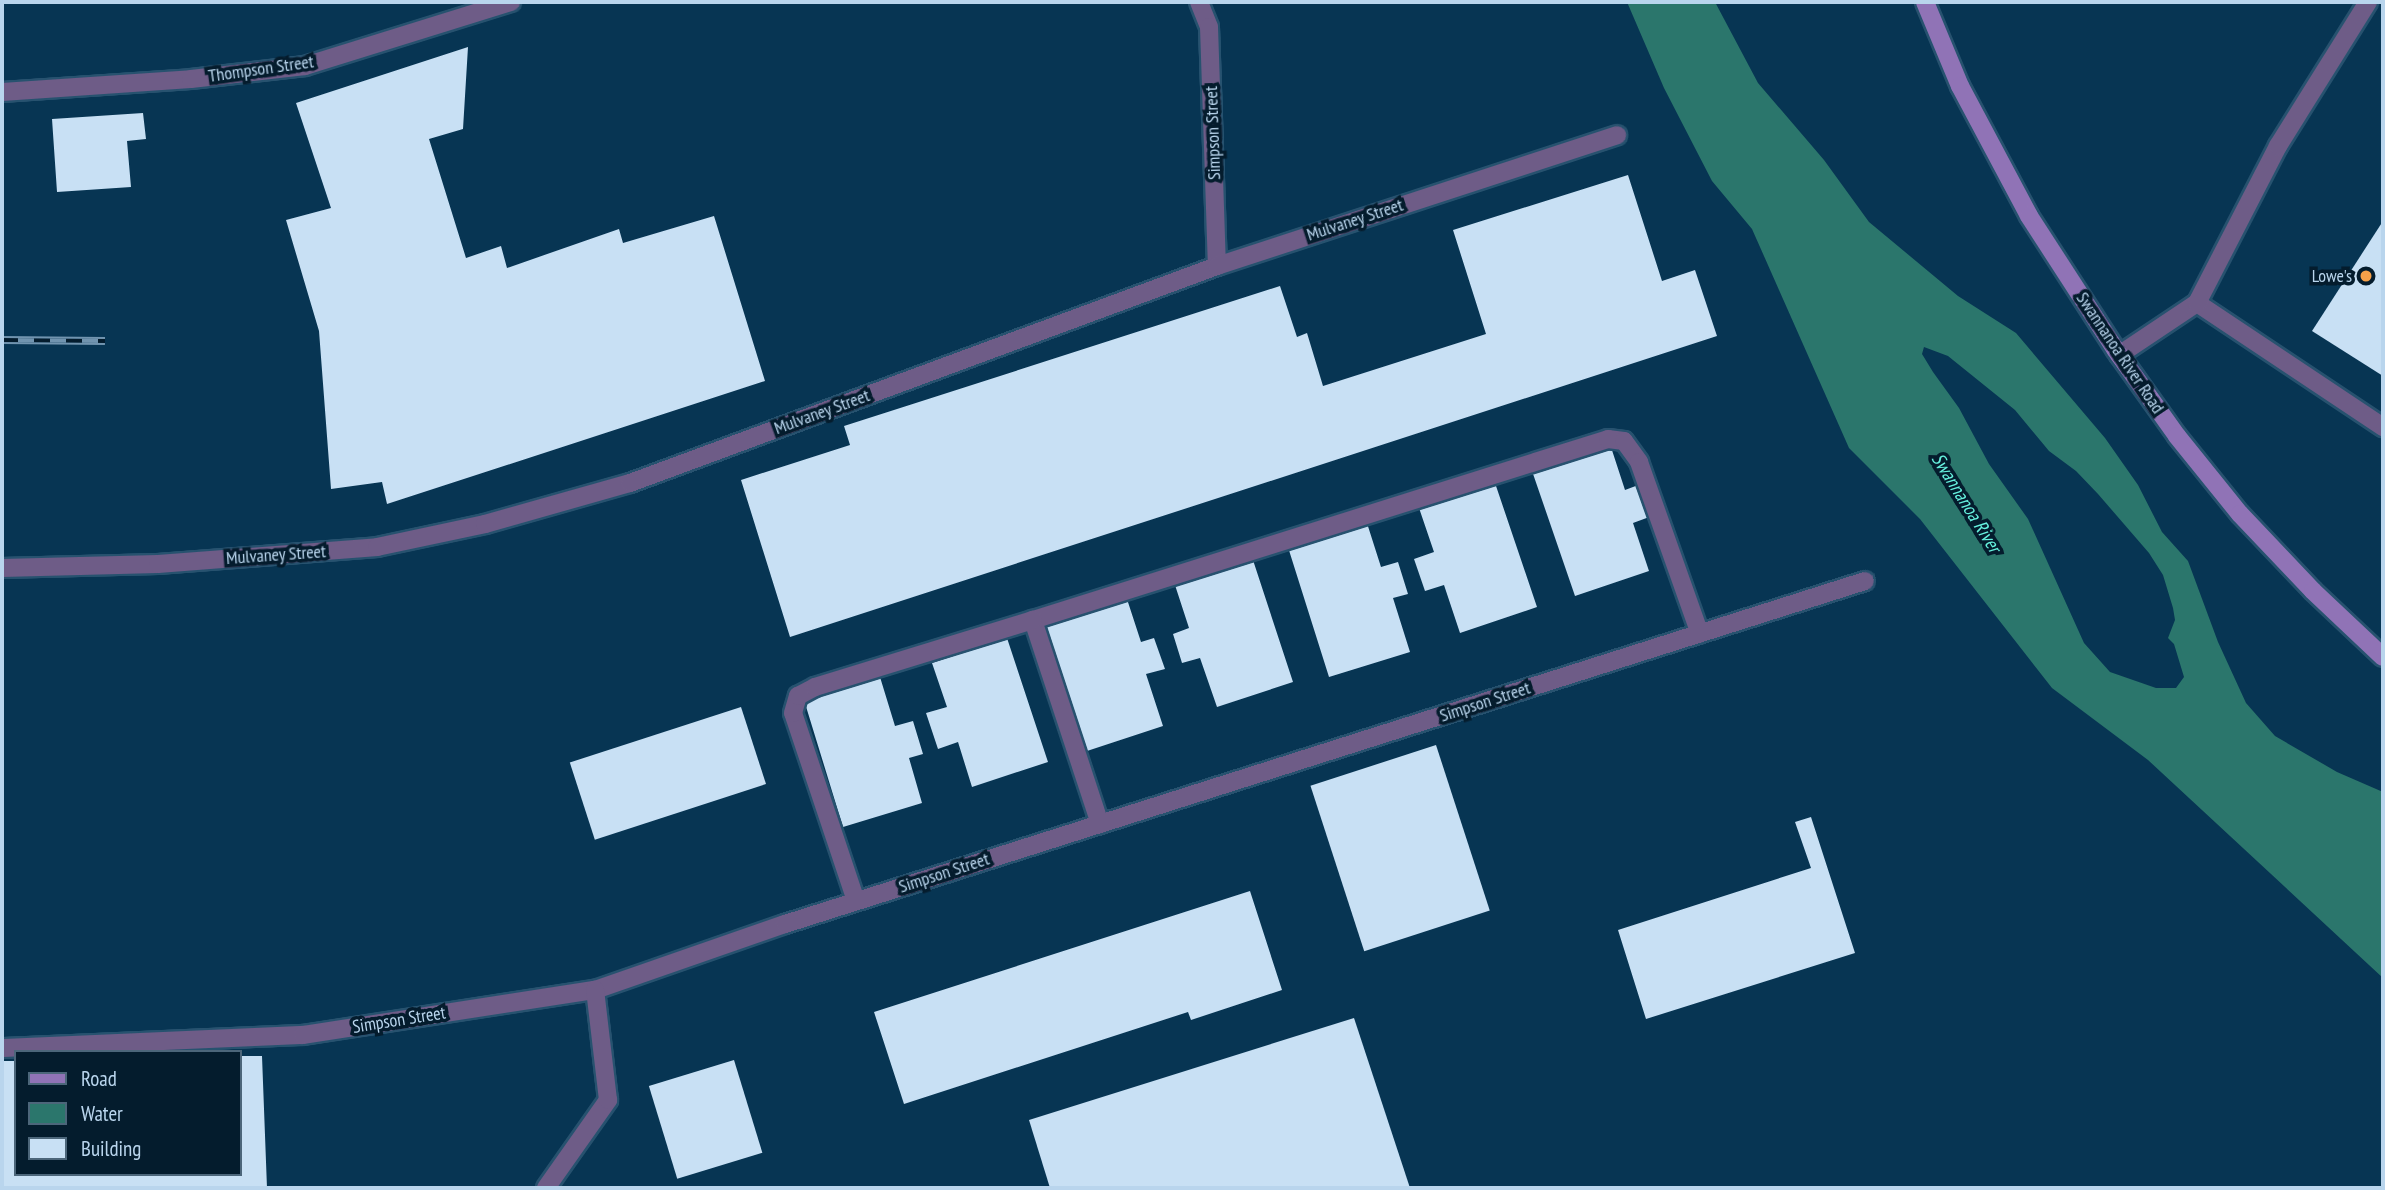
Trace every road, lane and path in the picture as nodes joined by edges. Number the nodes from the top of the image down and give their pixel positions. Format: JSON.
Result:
{"nodes":[{"id":1,"x":511,"y":2,"type":"edge"},
{"id":2,"x":1199,"y":2,"type":"edge"},
{"id":3,"x":1925,"y":2,"type":"edge"},
{"id":4,"x":2368,"y":2,"type":"edge"},
{"id":5,"x":2,"y":92,"type":"edge"},
{"id":6,"x":1616,"y":135,"type":"dead end"},
{"id":7,"x":1217,"y":266,"type":"junction"},
{"id":8,"x":2197,"y":303,"type":"junction"},
{"id":9,"x":2119,"y":355,"type":"junction"},
{"id":10,"x":2383,"y":428,"type":"edge"},
{"id":11,"x":2,"y":568,"type":"edge"},
{"id":12,"x":1865,"y":581,"type":"dead end"},
{"id":13,"x":1033,"y":620,"type":"junction"},
{"id":14,"x":1700,"y":634,"type":"junction"},
{"id":15,"x":2383,"y":657,"type":"edge"},
{"id":16,"x":1100,"y":824,"type":"junction"},
{"id":17,"x":856,"y":901,"type":"junction"},
{"id":18,"x":595,"y":990,"type":"junction"},
{"id":19,"x":2,"y":1048,"type":"edge"},
{"id":20,"x":546,"y":1188,"type":"edge"}],
"edges":[{"from":1,"to":5,"type":"street","name":"Thompson Street"},
{"from":2,"to":7,"type":"street","name":"Simpson Street"},
{"from":3,"to":9,"type":"main road","name":"Swannanoa River Road"},
{"from":4,"to":8,"type":"street"},
{"from":6,"to":7,"type":"street","name":"Mulvaney Street"},
{"from":7,"to":11,"type":"street","name":"Mulvaney Street"},
{"from":8,"to":9,"type":"street"},
{"from":8,"to":10,"type":"street"},
{"from":9,"to":15,"type":"main road","name":"Swannanoa River Road"},
{"from":12,"to":14,"type":"street","name":"Simpson Street"},
{"from":13,"to":14,"type":"street"},
{"from":13,"to":16,"type":"street"},
{"from":13,"to":17,"type":"street"},
{"from":14,"to":16,"type":"street","name":"Simpson Street"},
{"from":16,"to":17,"type":"street","name":"Simpson Street"},
{"from":17,"to":18,"type":"street","name":"Simpson Street"},
{"from":18,"to":19,"type":"street","name":"Simpson Street"},
{"from":18,"to":20,"type":"street"}]}
